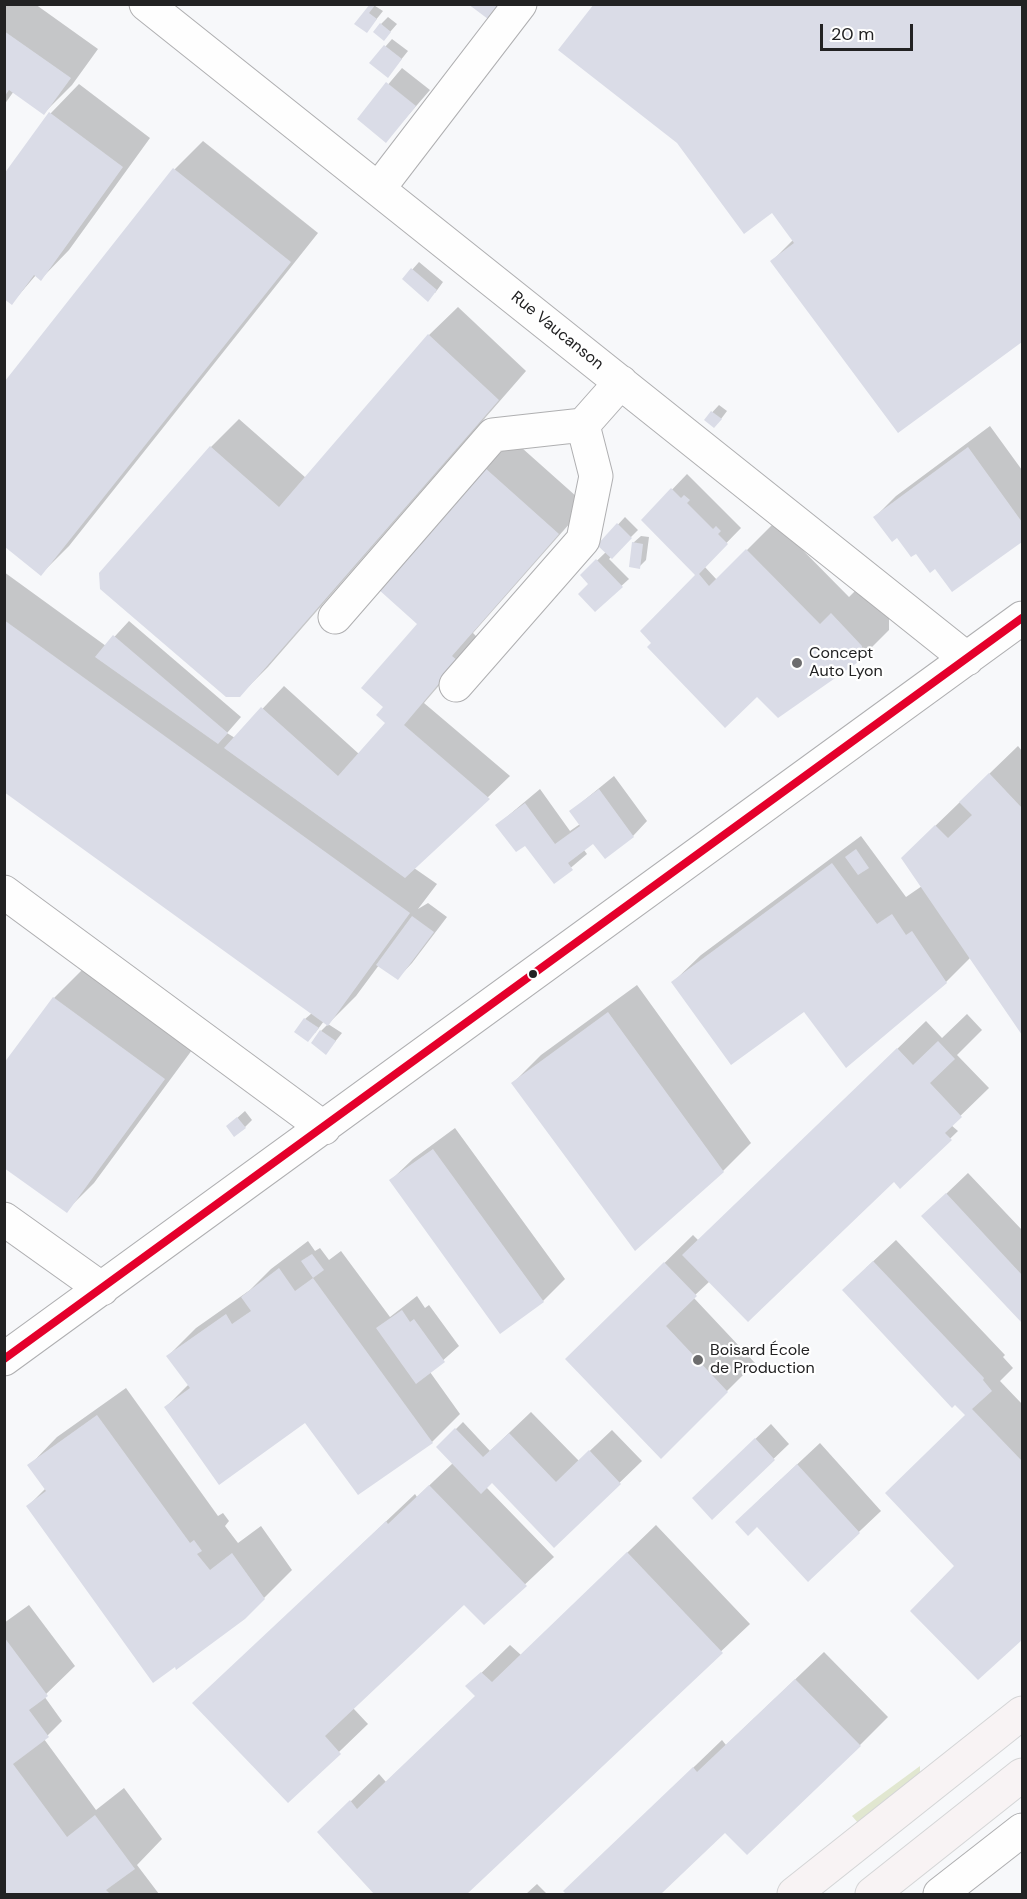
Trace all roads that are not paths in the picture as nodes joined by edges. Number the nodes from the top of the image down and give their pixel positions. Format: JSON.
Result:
{"nodes":[{"id":1,"x":146,"y":4,"type":"edge"},
{"id":2,"x":520,"y":4,"type":"edge"},
{"id":3,"x":379,"y":188,"type":"junction"},
{"id":4,"x":621,"y":382,"type":"junction"},
{"id":5,"x":583,"y":425,"type":"junction"},
{"id":6,"x":335,"y":617,"type":"dead end"},
{"id":7,"x":1023,"y":618,"type":"edge"},
{"id":8,"x":967,"y":659,"type":"junction"},
{"id":9,"x":456,"y":685,"type":"dead end"},
{"id":10,"x":4,"y":892,"type":"edge"},
{"id":11,"x":324,"y":1128,"type":"junction"},
{"id":12,"x":4,"y":1219,"type":"edge"},
{"id":13,"x":102,"y":1289,"type":"junction"},
{"id":14,"x":4,"y":1359,"type":"edge"},
{"id":15,"x":1023,"y":1713,"type":"edge"},
{"id":16,"x":1023,"y":1775,"type":"edge"},
{"id":17,"x":1023,"y":1830,"type":"edge"},
{"id":18,"x":794,"y":1894,"type":"edge"},
{"id":19,"x":872,"y":1894,"type":"edge"},
{"id":20,"x":940,"y":1894,"type":"edge"}],
"edges":[{"from":1,"to":3,"type":"street","name":"Rue Vaucanson"},
{"from":2,"to":3,"type":"street"},
{"from":3,"to":4,"type":"street","name":"Rue Vaucanson"},
{"from":4,"to":5,"type":"street"},
{"from":4,"to":8,"type":"street","name":"Rue Vaucanson"},
{"from":5,"to":6,"type":"street"},
{"from":5,"to":9,"type":"street"},
{"from":7,"to":8,"type":"street"},
{"from":8,"to":11,"type":"street"},
{"from":10,"to":11,"type":"street"},
{"from":11,"to":13,"type":"street"},
{"from":12,"to":13,"type":"street"},
{"from":13,"to":14,"type":"street"},
{"from":15,"to":18,"type":"main road"},
{"from":16,"to":19,"type":"main road"},
{"from":17,"to":20,"type":"street"}]}
